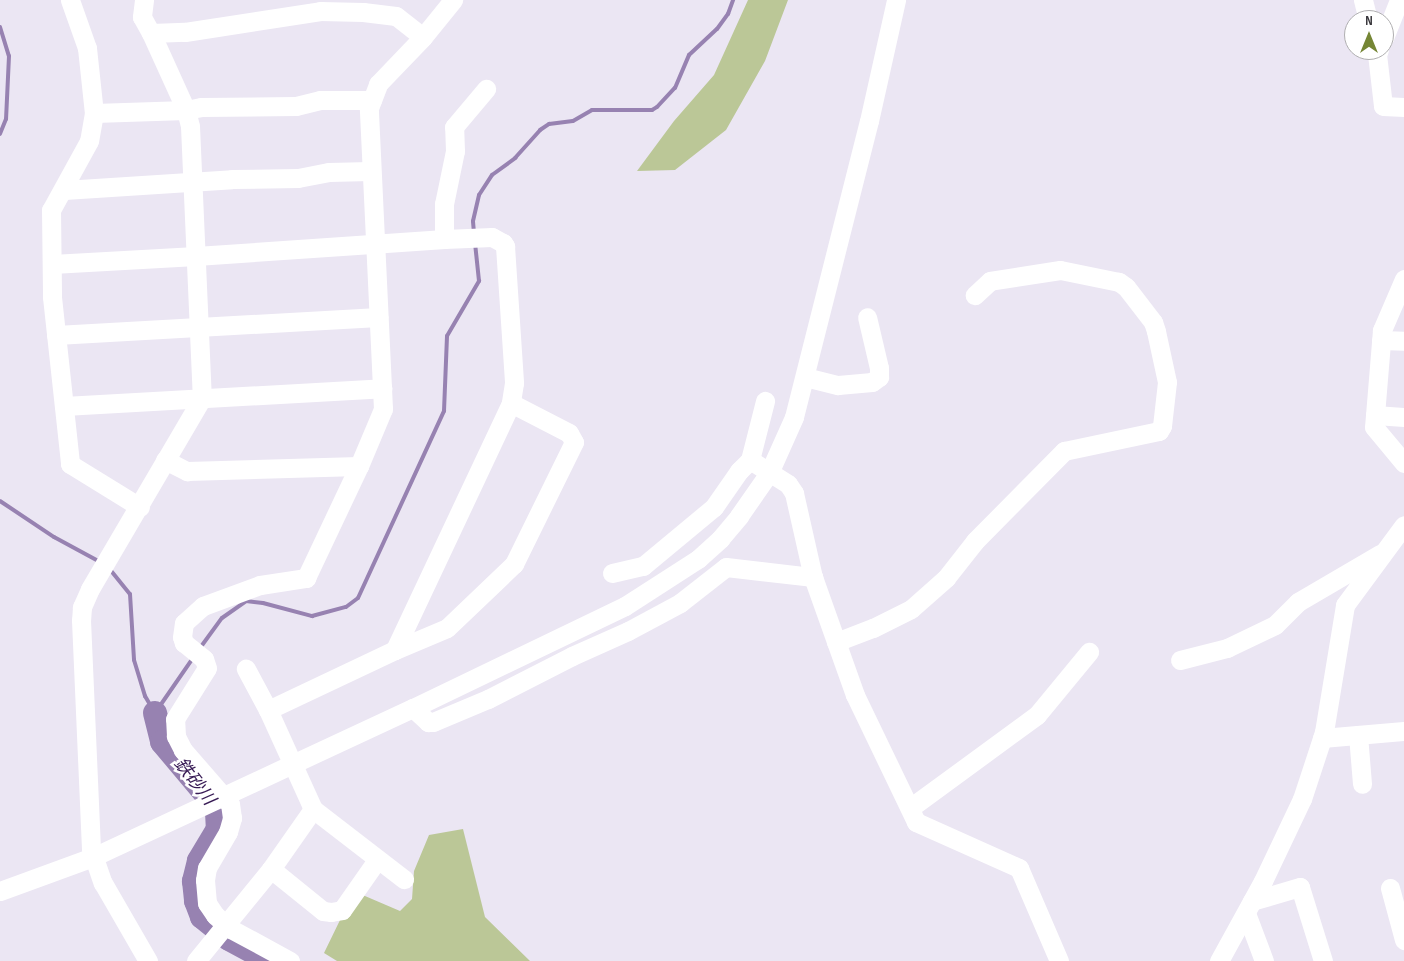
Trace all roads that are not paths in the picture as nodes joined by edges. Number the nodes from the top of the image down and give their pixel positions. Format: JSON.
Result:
{"nodes":[{"id":1,"x":70,"y":0,"type":"edge"},
{"id":2,"x":144,"y":0,"type":"edge"},
{"id":3,"x":453,"y":0,"type":"edge"},
{"id":4,"x":896,"y":0,"type":"edge"},
{"id":5,"x":1399,"y":0,"type":"edge"},
{"id":6,"x":1394,"y":12,"type":"edge"},
{"id":7,"x":151,"y":33,"type":"junction"},
{"id":8,"x":423,"y":37,"type":"junction"},
{"id":9,"x":1380,"y":60,"type":"edge"},
{"id":10,"x":486,"y":89,"type":"dead end"},
{"id":11,"x":372,"y":100,"type":"junction"},
{"id":12,"x":1404,"y":107,"type":"edge"},
{"id":13,"x":186,"y":110,"type":"junction"},
{"id":14,"x":94,"y":113,"type":"junction"},
{"id":15,"x":370,"y":171,"type":"junction"},
{"id":16,"x":192,"y":181,"type":"junction"},
{"id":17,"x":64,"y":190,"type":"junction"},
{"id":18,"x":449,"y":239,"type":"junction"},
{"id":19,"x":374,"y":243,"type":"junction"},
{"id":20,"x":196,"y":256,"type":"junction"},
{"id":21,"x":52,"y":264,"type":"junction"},
{"id":22,"x":1404,"y":279,"type":"edge"},
{"id":23,"x":975,"y":294,"type":"dead end"},
{"id":24,"x":378,"y":317,"type":"junction"},
{"id":25,"x":867,"y":317,"type":"dead end"},
{"id":26,"x":199,"y":327,"type":"junction"},
{"id":27,"x":56,"y":335,"type":"junction"},
{"id":28,"x":1381,"y":340,"type":"junction"},
{"id":29,"x":1404,"y":341,"type":"edge"},
{"id":30,"x":804,"y":377,"type":"junction"},
{"id":31,"x":382,"y":388,"type":"junction"},
{"id":32,"x":202,"y":398,"type":"junction"},
{"id":33,"x":765,"y":401,"type":"dead end"},
{"id":34,"x":511,"y":403,"type":"junction"},
{"id":35,"x":64,"y":406,"type":"junction"},
{"id":36,"x":1375,"y":414,"type":"junction"},
{"id":37,"x":1404,"y":417,"type":"edge"},
{"id":38,"x":165,"y":460,"type":"junction"},
{"id":39,"x":750,"y":460,"type":"junction"},
{"id":40,"x":1404,"y":464,"type":"edge"},
{"id":41,"x":359,"y":466,"type":"junction"},
{"id":42,"x":769,"y":473,"type":"junction"},
{"id":43,"x":140,"y":507,"type":"junction"},
{"id":44,"x":1404,"y":525,"type":"edge"},
{"id":45,"x":1385,"y":551,"type":"junction"},
{"id":46,"x":612,"y":573,"type":"dead end"},
{"id":47,"x":814,"y":577,"type":"junction"},
{"id":48,"x":836,"y":642,"type":"junction"},
{"id":49,"x":395,"y":650,"type":"junction"},
{"id":50,"x":1089,"y":652,"type":"dead end"},
{"id":51,"x":1180,"y":660,"type":"dead end"},
{"id":52,"x":246,"y":669,"type":"dead end"},
{"id":53,"x":413,"y":708,"type":"junction"},
{"id":54,"x":268,"y":710,"type":"junction"},
{"id":55,"x":1404,"y":732,"type":"edge"},
{"id":56,"x":1358,"y":735,"type":"junction"},
{"id":57,"x":1322,"y":738,"type":"junction"},
{"id":58,"x":285,"y":767,"type":"junction"},
{"id":59,"x":1362,"y":784,"type":"dead end"},
{"id":60,"x":910,"y":808,"type":"junction"},
{"id":61,"x":313,"y":809,"type":"junction"},
{"id":62,"x":93,"y":857,"type":"junction"},
{"id":63,"x":377,"y":860,"type":"junction"},
{"id":64,"x":271,"y":869,"type":"junction"},
{"id":65,"x":404,"y":879,"type":"dead end"},
{"id":66,"x":1390,"y":888,"type":"dead end"},
{"id":67,"x":0,"y":891,"type":"edge"},
{"id":68,"x":1249,"y":907,"type":"junction"},
{"id":69,"x":1404,"y":940,"type":"edge"},
{"id":70,"x":148,"y":961,"type":"edge"},
{"id":71,"x":196,"y":961,"type":"edge"},
{"id":72,"x":290,"y":961,"type":"edge"},
{"id":73,"x":1059,"y":961,"type":"edge"},
{"id":74,"x":1219,"y":961,"type":"edge"},
{"id":75,"x":1264,"y":961,"type":"edge"},
{"id":76,"x":1323,"y":961,"type":"edge"}],
"edges":[{"from":1,"to":14,"type":"street"},
{"from":2,"to":7,"type":"street"},
{"from":3,"to":8,"type":"street"},
{"from":4,"to":30,"type":"street"},
{"from":5,"to":6,"type":"street"},
{"from":7,"to":8,"type":"street"},
{"from":7,"to":13,"type":"street"},
{"from":8,"to":11,"type":"street"},
{"from":9,"to":12,"type":"street"},
{"from":10,"to":18,"type":"street"},
{"from":11,"to":13,"type":"street"},
{"from":11,"to":15,"type":"street"},
{"from":13,"to":14,"type":"street"},
{"from":13,"to":16,"type":"street"},
{"from":14,"to":17,"type":"street"},
{"from":15,"to":16,"type":"street"},
{"from":15,"to":19,"type":"street"},
{"from":16,"to":17,"type":"street"},
{"from":16,"to":20,"type":"street"},
{"from":17,"to":21,"type":"street"},
{"from":18,"to":19,"type":"street"},
{"from":18,"to":34,"type":"street"},
{"from":19,"to":20,"type":"street"},
{"from":19,"to":24,"type":"street"},
{"from":20,"to":21,"type":"street"},
{"from":20,"to":26,"type":"street"},
{"from":21,"to":27,"type":"street"},
{"from":22,"to":28,"type":"street"},
{"from":23,"to":48,"type":"street"},
{"from":24,"to":26,"type":"street"},
{"from":24,"to":31,"type":"street"},
{"from":25,"to":30,"type":"street"},
{"from":26,"to":27,"type":"street"},
{"from":26,"to":32,"type":"street"},
{"from":27,"to":35,"type":"street"},
{"from":28,"to":29,"type":"street"},
{"from":28,"to":36,"type":"street"},
{"from":30,"to":42,"type":"street"},
{"from":31,"to":32,"type":"street"},
{"from":31,"to":41,"type":"street"},
{"from":32,"to":35,"type":"street"},
{"from":32,"to":38,"type":"street"},
{"from":33,"to":39,"type":"street"},
{"from":34,"to":49,"type":"street"},
{"from":34,"to":49,"type":"street"},
{"from":35,"to":43,"type":"street"},
{"from":36,"to":37,"type":"street"},
{"from":36,"to":40,"type":"street"},
{"from":38,"to":41,"type":"street"},
{"from":38,"to":43,"type":"street"},
{"from":39,"to":42,"type":"street"},
{"from":39,"to":46,"type":"street"},
{"from":41,"to":72,"type":"street"},
{"from":42,"to":47,"type":"street"},
{"from":42,"to":53,"type":"street"},
{"from":43,"to":62,"type":"street"},
{"from":44,"to":45,"type":"street"},
{"from":45,"to":51,"type":"street"},
{"from":45,"to":57,"type":"street"},
{"from":47,"to":48,"type":"street"},
{"from":47,"to":53,"type":"street"},
{"from":48,"to":60,"type":"street"},
{"from":49,"to":54,"type":"street"},
{"from":50,"to":60,"type":"street"},
{"from":52,"to":54,"type":"street"},
{"from":53,"to":58,"type":"street"},
{"from":54,"to":58,"type":"street"},
{"from":55,"to":56,"type":"street"},
{"from":56,"to":57,"type":"street"},
{"from":56,"to":59,"type":"street"},
{"from":57,"to":68,"type":"street"},
{"from":58,"to":61,"type":"street"},
{"from":58,"to":62,"type":"street"},
{"from":60,"to":73,"type":"street"},
{"from":61,"to":63,"type":"street"},
{"from":61,"to":64,"type":"street"},
{"from":62,"to":67,"type":"street"},
{"from":62,"to":70,"type":"street"},
{"from":63,"to":64,"type":"street"},
{"from":63,"to":65,"type":"street"},
{"from":64,"to":71,"type":"street"},
{"from":66,"to":69,"type":"street"},
{"from":68,"to":74,"type":"street"},
{"from":68,"to":75,"type":"street"},
{"from":68,"to":76,"type":"street"}]}
